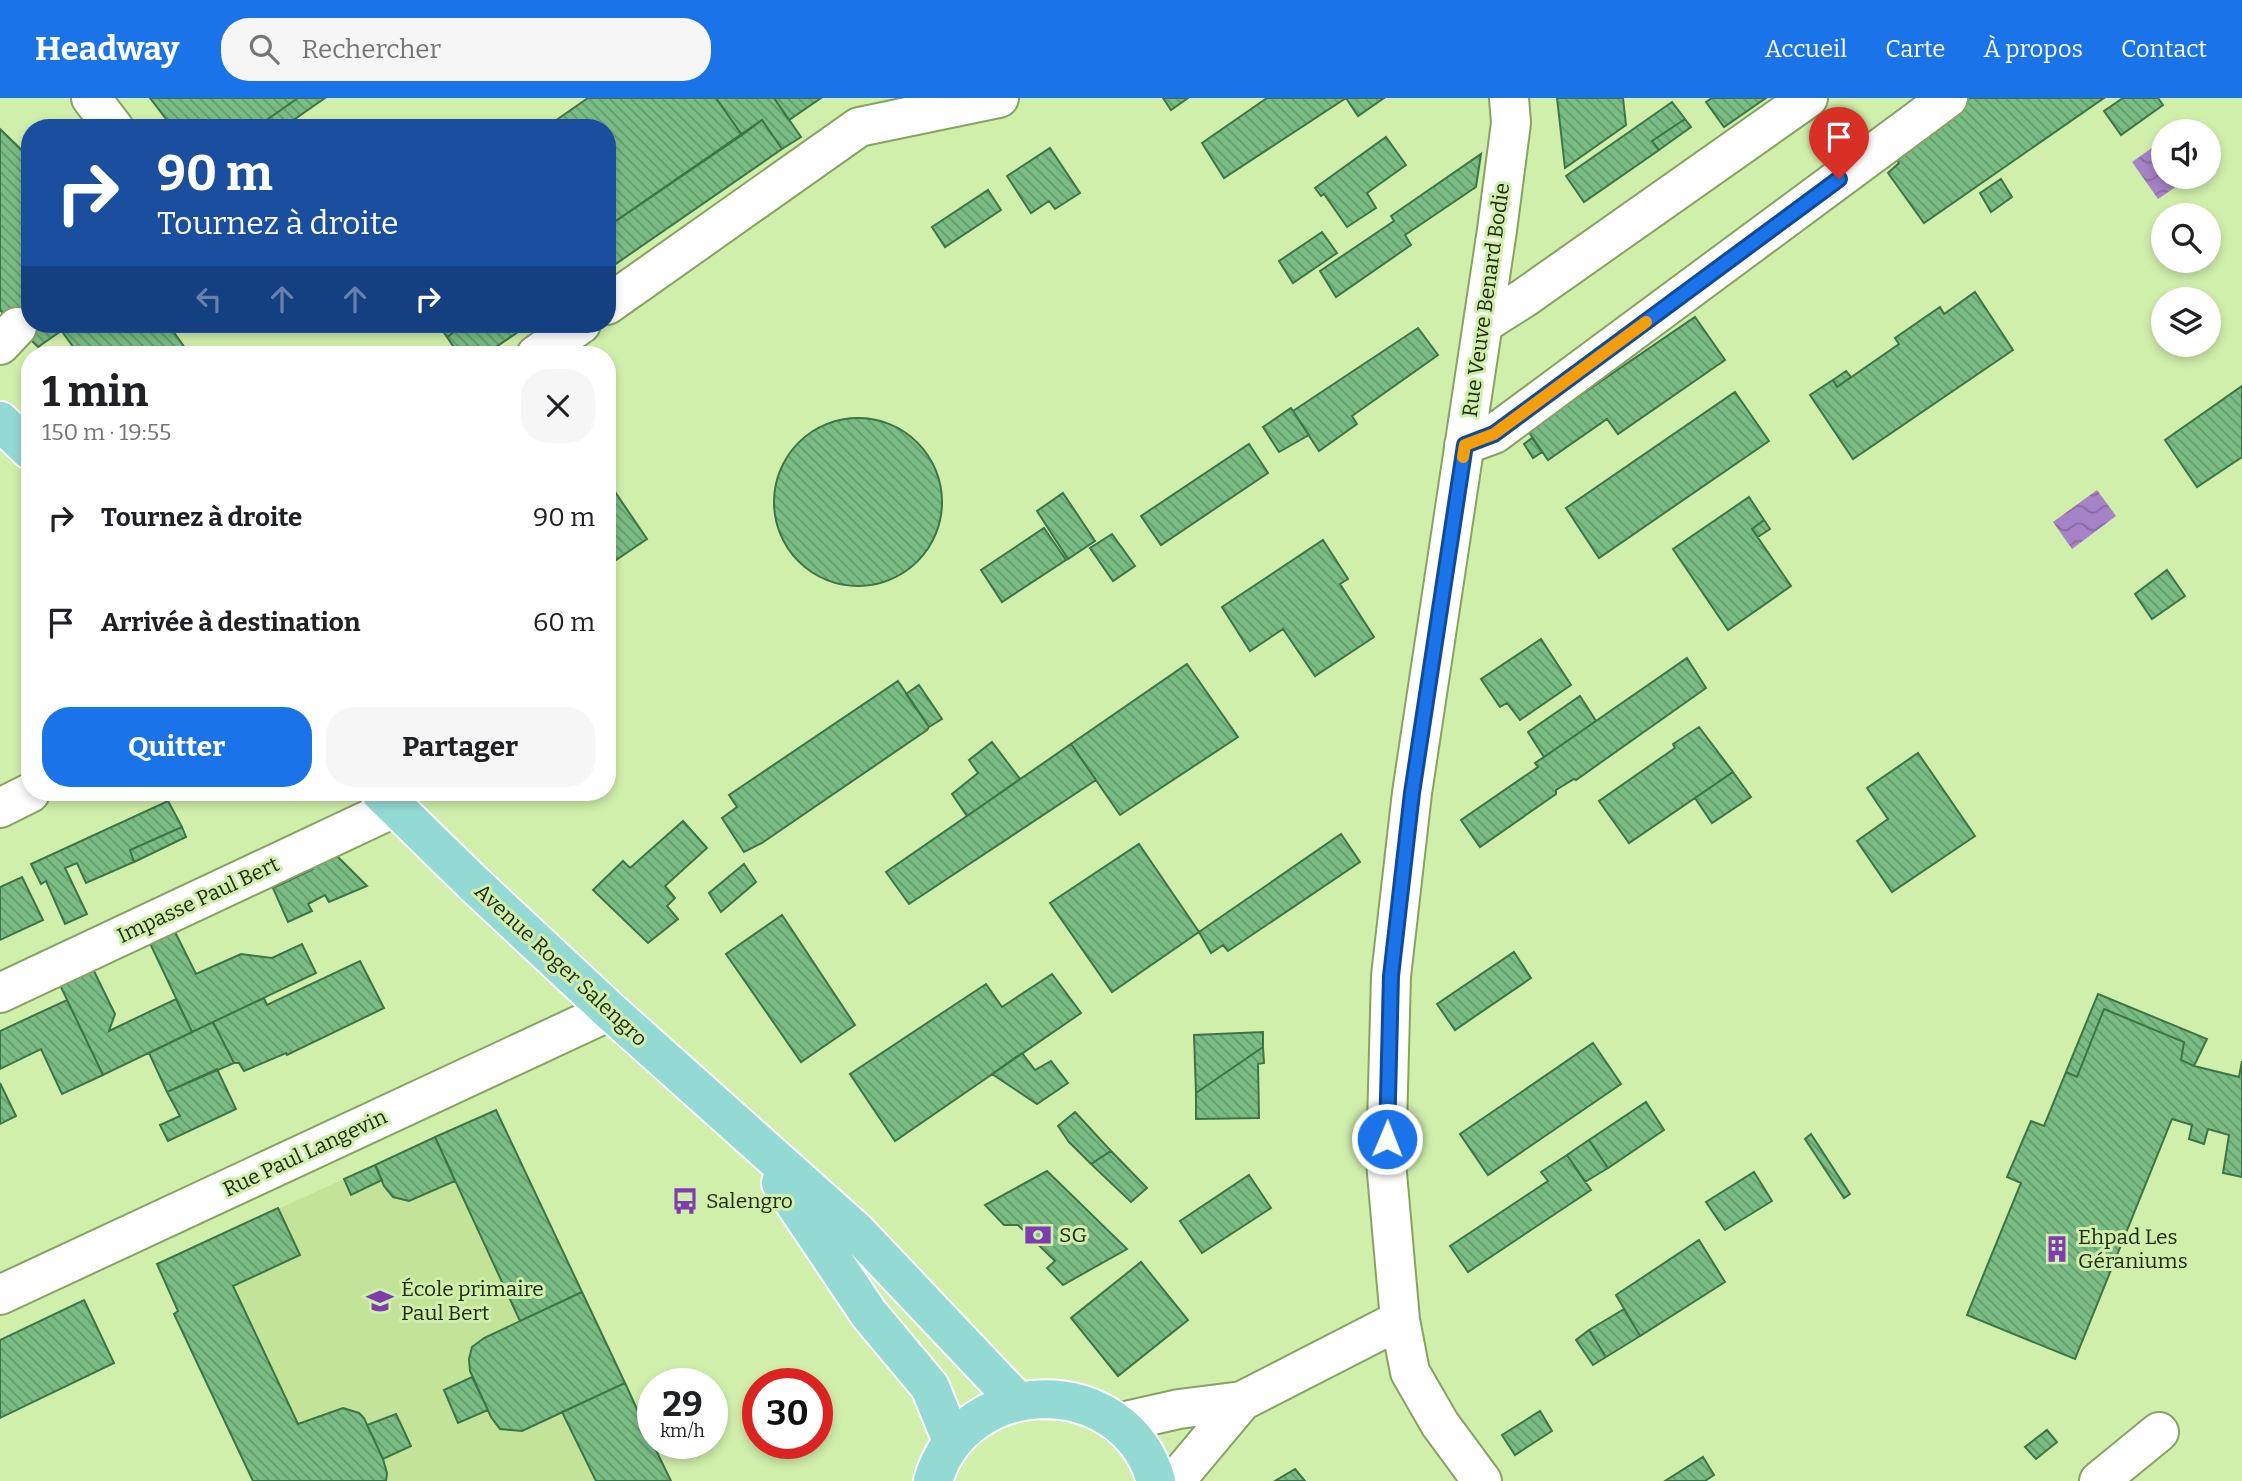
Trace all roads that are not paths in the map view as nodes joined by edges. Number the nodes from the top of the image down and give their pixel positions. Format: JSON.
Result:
{"nodes":[{"id":1,"x":91,"y":98,"type":"edge"},
{"id":2,"x":999,"y":98,"type":"edge"},
{"id":3,"x":1509,"y":98,"type":"edge"},
{"id":4,"x":1808,"y":98,"type":"edge"},
{"id":5,"x":1948,"y":98,"type":"edge"},
{"id":6,"x":107,"y":119,"type":"edge"},
{"id":7,"x":616,"y":299,"type":"edge"},
{"id":8,"x":1483,"y":324,"type":"junction"},
{"id":9,"x":567,"y":333,"type":"edge"},
{"id":10,"x":549,"y":346,"type":"edge"},
{"id":11,"x":0,"y":421,"type":"edge"},
{"id":12,"x":21,"y":441,"type":"edge"},
{"id":13,"x":1465,"y":445,"type":"junction"},
{"id":14,"x":21,"y":798,"type":"edge"},
{"id":15,"x":386,"y":801,"type":"edge"},
{"id":16,"x":389,"y":801,"type":"edge"},
{"id":17,"x":0,"y":808,"type":"edge"},
{"id":18,"x":0,"y":993,"type":"edge"},
{"id":19,"x":610,"y":1011,"type":"junction"},
{"id":20,"x":747,"y":1131,"type":"junction"},
{"id":21,"x":0,"y":1295,"type":"edge"},
{"id":22,"x":1401,"y":1320,"type":"junction"},
{"id":23,"x":1017,"y":1401,"type":"junction"},
{"id":24,"x":1242,"y":1401,"type":"junction"},
{"id":25,"x":1117,"y":1423,"type":"junction"},
{"id":26,"x":2159,"y":1432,"type":"dead end"},
{"id":27,"x":952,"y":1441,"type":"junction"},
{"id":28,"x":933,"y":1481,"type":"edge"},
{"id":29,"x":1156,"y":1481,"type":"edge"},
{"id":30,"x":1175,"y":1481,"type":"edge"},
{"id":31,"x":1482,"y":1481,"type":"edge"},
{"id":32,"x":2099,"y":1481,"type":"edge"}],
"edges":[{"from":1,"to":6,"type":"street"},
{"from":2,"to":7,"type":"street"},
{"from":3,"to":8,"type":"street","name":"Rue Veuve Benard Bodie"},
{"from":4,"to":8,"type":"street"},
{"from":5,"to":13,"type":"street"},
{"from":8,"to":13,"type":"street","name":"Rue Veuve Benard Bodie"},
{"from":9,"to":10,"type":"street"},
{"from":11,"to":12,"type":"main road"},
{"from":13,"to":22,"type":"street","name":"Rue Veuve Benard Bodie"},
{"from":14,"to":17,"type":"street"},
{"from":15,"to":18,"type":"street","name":"Impasse Paul Bert"},
{"from":16,"to":19,"type":"main road","name":"Avenue Roger Salengro"},
{"from":19,"to":20,"type":"main road","name":"Avenue Roger Salengro"},
{"from":19,"to":21,"type":"street","name":"Rue Paul Langevin"},
{"from":20,"to":23,"type":"main road","name":"Avenue Roger Salengro"},
{"from":20,"to":27,"type":"main road","name":"Avenue Roger Salengro"},
{"from":22,"to":24,"type":"street"},
{"from":22,"to":31,"type":"street","name":"Rue Veuve Benard Bodie"},
{"from":23,"to":25,"type":"main road"},
{"from":23,"to":27,"type":"main road"},
{"from":24,"to":25,"type":"street"},
{"from":24,"to":30,"type":"street"},
{"from":25,"to":29,"type":"main road"},
{"from":26,"to":32,"type":"street"},
{"from":27,"to":28,"type":"main road"}]}
